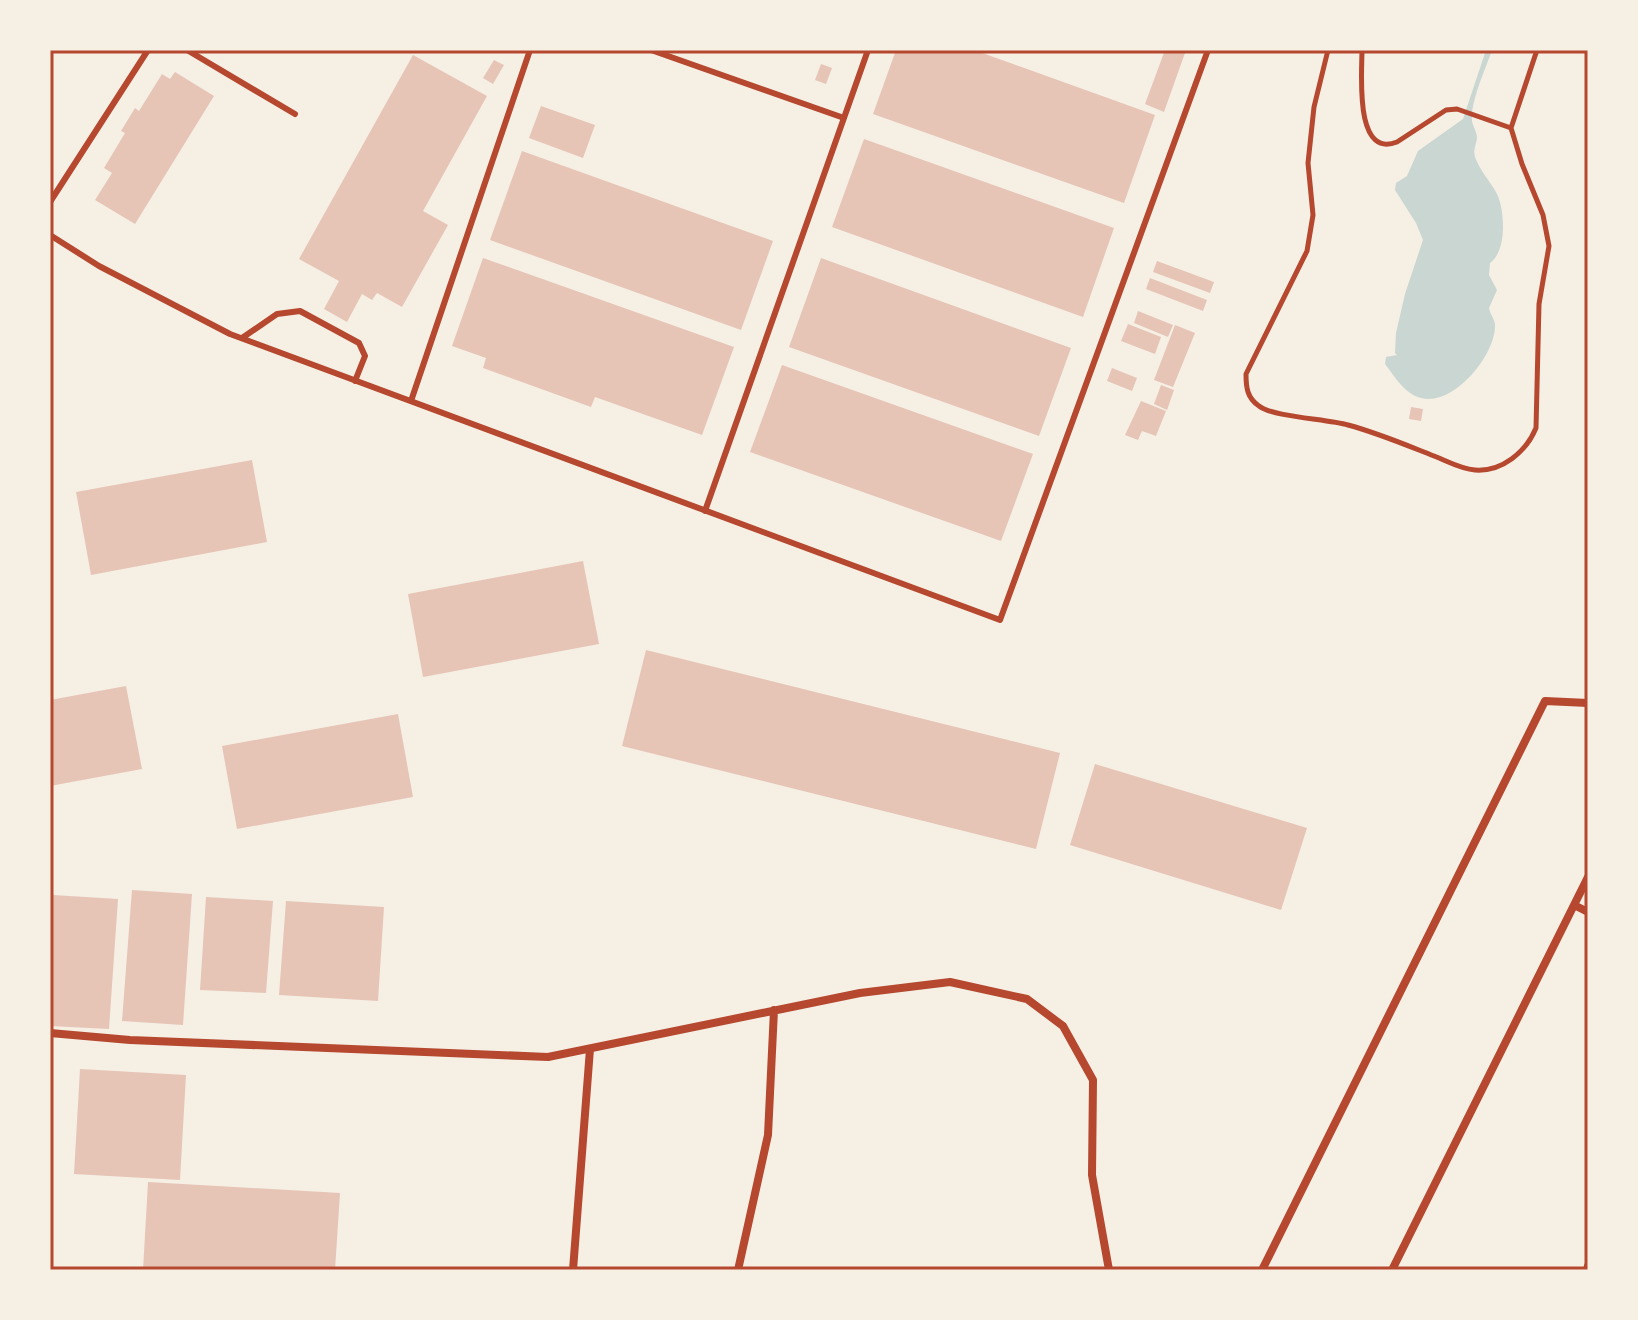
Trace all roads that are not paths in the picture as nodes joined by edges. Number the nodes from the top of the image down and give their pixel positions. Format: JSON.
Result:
{"nodes":[{"id":1,"x":148,"y":50,"type":"edge"},
{"id":2,"x":187,"y":50,"type":"edge"},
{"id":3,"x":530,"y":50,"type":"edge"},
{"id":4,"x":651,"y":50,"type":"edge"},
{"id":5,"x":868,"y":50,"type":"edge"},
{"id":6,"x":1208,"y":50,"type":"edge"},
{"id":7,"x":295,"y":114,"type":"dead end"},
{"id":8,"x":844,"y":118,"type":"junction"},
{"id":9,"x":50,"y":202,"type":"edge"},
{"id":10,"x":50,"y":235,"type":"edge"},
{"id":11,"x":242,"y":338,"type":"junction"},
{"id":12,"x":355,"y":381,"type":"junction"},
{"id":13,"x":411,"y":401,"type":"junction"},
{"id":14,"x":705,"y":511,"type":"junction"},
{"id":15,"x":1588,"y":703,"type":"edge"},
{"id":16,"x":1588,"y":877,"type":"edge"},
{"id":17,"x":1574,"y":905,"type":"junction"},
{"id":18,"x":1588,"y":912,"type":"edge"},
{"id":19,"x":774,"y":1010,"type":"junction"},
{"id":20,"x":50,"y":1033,"type":"edge"},
{"id":21,"x":590,"y":1049,"type":"junction"},
{"id":22,"x":573,"y":1270,"type":"edge"},
{"id":23,"x":738,"y":1270,"type":"edge"},
{"id":24,"x":1109,"y":1270,"type":"edge"},
{"id":25,"x":1262,"y":1270,"type":"edge"},
{"id":26,"x":1392,"y":1270,"type":"edge"}],
"edges":[{"from":1,"to":9,"type":"lane"},
{"from":2,"to":7,"type":"lane"},
{"from":3,"to":13,"type":"lane"},
{"from":4,"to":8,"type":"lane"},
{"from":5,"to":8,"type":"lane"},
{"from":6,"to":14,"type":"lane"},
{"from":8,"to":14,"type":"lane"},
{"from":10,"to":11,"type":"lane"},
{"from":11,"to":12,"type":"lane"},
{"from":11,"to":12,"type":"lane"},
{"from":12,"to":13,"type":"lane"},
{"from":13,"to":14,"type":"lane"},
{"from":15,"to":25,"type":"street"},
{"from":16,"to":17,"type":"street"},
{"from":17,"to":18,"type":"street"},
{"from":17,"to":26,"type":"street"},
{"from":19,"to":21,"type":"street"},
{"from":19,"to":23,"type":"street"},
{"from":19,"to":24,"type":"street"},
{"from":20,"to":21,"type":"street"},
{"from":21,"to":22,"type":"street"}]}
